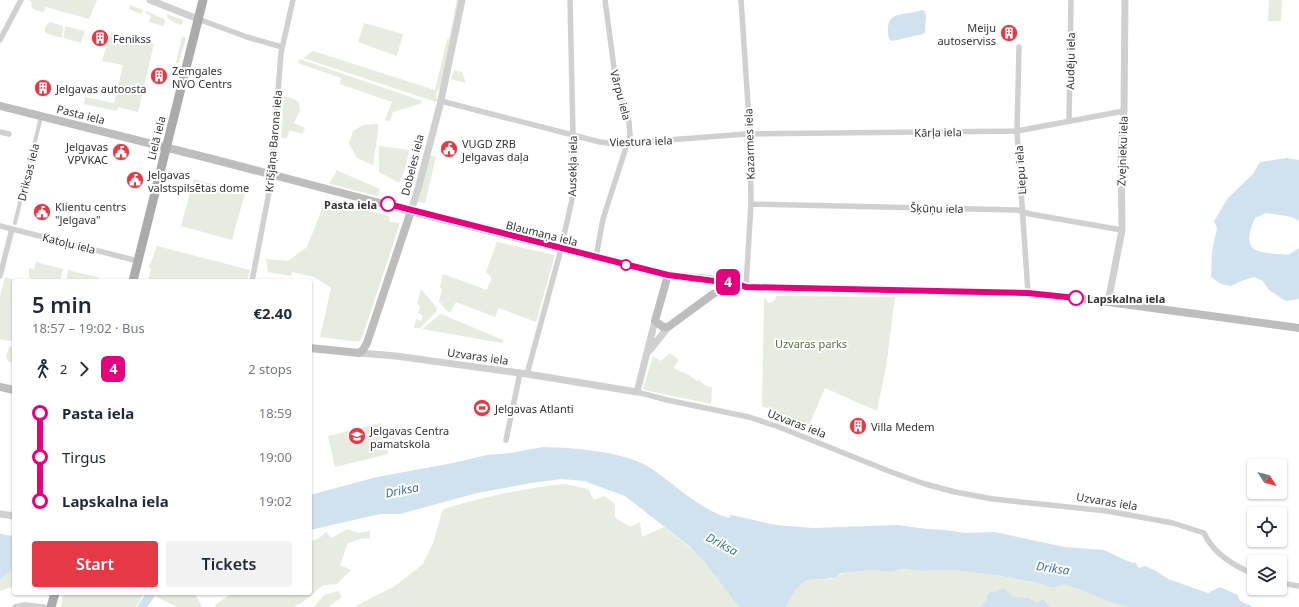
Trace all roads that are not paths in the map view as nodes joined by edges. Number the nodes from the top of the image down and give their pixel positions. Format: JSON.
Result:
{"nodes":[{"id":1,"x":21,"y":0,"type":"edge"},
{"id":2,"x":150,"y":0,"type":"edge"},
{"id":3,"x":203,"y":0,"type":"edge"},
{"id":4,"x":292,"y":0,"type":"edge"},
{"id":5,"x":462,"y":0,"type":"edge"},
{"id":6,"x":570,"y":0,"type":"edge"},
{"id":7,"x":605,"y":0,"type":"edge"},
{"id":8,"x":741,"y":0,"type":"edge"},
{"id":9,"x":1071,"y":0,"type":"edge"},
{"id":10,"x":1125,"y":0,"type":"edge"},
{"id":11,"x":198,"y":20,"type":"junction"},
{"id":12,"x":0,"y":40,"type":"edge"},
{"id":13,"x":282,"y":47,"type":"junction"},
{"id":14,"x":1019,"y":47,"type":"dead end"},
{"id":15,"x":440,"y":101,"type":"junction"},
{"id":16,"x":0,"y":106,"type":"edge"},
{"id":17,"x":1124,"y":111,"type":"junction"},
{"id":18,"x":1069,"y":121,"type":"junction"},
{"id":19,"x":40,"y":122,"type":"dead end"},
{"id":20,"x":1017,"y":131,"type":"junction"},
{"id":21,"x":0,"y":132,"type":"edge"},
{"id":22,"x":9,"y":134,"type":"dead end"},
{"id":23,"x":750,"y":134,"type":"junction"},
{"id":24,"x":573,"y":135,"type":"junction"},
{"id":25,"x":628,"y":143,"type":"junction"},
{"id":26,"x":166,"y":147,"type":"junction"},
{"id":27,"x":272,"y":175,"type":"junction"},
{"id":28,"x":751,"y":204,"type":"junction"},
{"id":29,"x":411,"y":211,"type":"junction"},
{"id":30,"x":1023,"y":213,"type":"junction"},
{"id":31,"x":0,"y":226,"type":"edge"},
{"id":32,"x":14,"y":226,"type":"junction"},
{"id":33,"x":1122,"y":230,"type":"junction"},
{"id":34,"x":561,"y":248,"type":"junction"},
{"id":35,"x":596,"y":257,"type":"junction"},
{"id":36,"x":138,"y":261,"type":"junction"},
{"id":37,"x":668,"y":275,"type":"junction"},
{"id":38,"x":0,"y":276,"type":"edge"},
{"id":39,"x":134,"y":279,"type":"edge"},
{"id":40,"x":252,"y":279,"type":"edge"},
{"id":41,"x":744,"y":287,"type":"junction"},
{"id":42,"x":1028,"y":293,"type":"junction"},
{"id":43,"x":1108,"y":302,"type":"junction"},
{"id":44,"x":655,"y":321,"type":"junction"},
{"id":45,"x":668,"y":327,"type":"junction"},
{"id":46,"x":1299,"y":328,"type":"edge"},
{"id":47,"x":312,"y":348,"type":"edge"},
{"id":48,"x":359,"y":353,"type":"junction"},
{"id":49,"x":646,"y":355,"type":"junction"},
{"id":50,"x":524,"y":374,"type":"junction"},
{"id":51,"x":0,"y":387,"type":"edge"},
{"id":52,"x":12,"y":390,"type":"edge"},
{"id":53,"x":637,"y":392,"type":"junction"},
{"id":54,"x":506,"y":440,"type":"dead end"},
{"id":55,"x":0,"y":514,"type":"edge"},
{"id":56,"x":12,"y":516,"type":"edge"},
{"id":57,"x":1247,"y":570,"type":"edge"},
{"id":58,"x":1287,"y":584,"type":"edge"},
{"id":59,"x":1299,"y":586,"type":"edge"},
{"id":60,"x":54,"y":595,"type":"edge"},
{"id":61,"x":15,"y":607,"type":"edge"},
{"id":62,"x":44,"y":607,"type":"edge"},
{"id":63,"x":51,"y":607,"type":"edge"}],
"edges":[{"from":1,"to":12,"type":"street"},
{"from":2,"to":11,"type":"street"},
{"from":3,"to":11,"type":"main road","name":"Lielā iela"},
{"from":4,"to":13,"type":"street","name":"Krišjāņa Barona iela"},
{"from":5,"to":15,"type":"street","name":"Dobeles iela"},
{"from":6,"to":24,"type":"street","name":"Ausekļa iela"},
{"from":7,"to":25,"type":"street","name":"Vārpu iela"},
{"from":8,"to":23,"type":"street","name":"Kazarmes iela"},
{"from":9,"to":18,"type":"street","name":"Audēju iela"},
{"from":10,"to":17,"type":"street","name":"Zvejnieku iela"},
{"from":11,"to":13,"type":"street"},
{"from":11,"to":26,"type":"main road","name":"Lielā iela"},
{"from":13,"to":27,"type":"street","name":"Krišjāņa Barona iela"},
{"from":14,"to":20,"type":"street","name":"Liepu iela"},
{"from":15,"to":24,"type":"street","name":"Viestura iela"},
{"from":15,"to":29,"type":"street","name":"Dobeles iela"},
{"from":16,"to":26,"type":"main road","name":"Pasta iela"},
{"from":17,"to":18,"type":"street","name":"Kārļa iela"},
{"from":17,"to":33,"type":"street","name":"Zvejnieku iela"},
{"from":18,"to":20,"type":"street","name":"Kārļa iela"},
{"from":19,"to":32,"type":"street","name":"Driksas iela"},
{"from":20,"to":23,"type":"street","name":"Kārļa iela"},
{"from":20,"to":30,"type":"street","name":"Liepu iela"},
{"from":21,"to":22,"type":"street"},
{"from":23,"to":25,"type":"street","name":"Viestura iela"},
{"from":23,"to":28,"type":"street","name":"Kazarmes iela"},
{"from":24,"to":25,"type":"street","name":"Viestura iela"},
{"from":24,"to":34,"type":"street","name":"Ausekļa iela"},
{"from":25,"to":35,"type":"street","name":"Vārpu iela"},
{"from":26,"to":27,"type":"main road","name":"Pasta iela"},
{"from":26,"to":36,"type":"main road","name":"Lielā iela"},
{"from":27,"to":29,"type":"main road","name":"Pasta iela"},
{"from":27,"to":40,"type":"street","name":"Krišjāņa Barona iela"},
{"from":28,"to":30,"type":"street","name":"Šķūņu iela"},
{"from":28,"to":41,"type":"street","name":"Kazarmes iela"},
{"from":29,"to":34,"type":"main road","name":"Blaumaņa iela"},
{"from":29,"to":48,"type":"main road","name":"Dobeles iela"},
{"from":30,"to":33,"type":"street","name":"Šķūņu iela"},
{"from":30,"to":42,"type":"street","name":"Liepu iela"},
{"from":31,"to":32,"type":"street","name":"Katoļu iela"},
{"from":32,"to":36,"type":"street","name":"Katoļu iela"},
{"from":32,"to":38,"type":"street","name":"Driksas iela"},
{"from":33,"to":43,"type":"street","name":"Zvejnieku iela"},
{"from":34,"to":35,"type":"main road","name":"Blaumaņa iela"},
{"from":34,"to":50,"type":"street","name":"Ausekļa iela"},
{"from":35,"to":37,"type":"main road","name":"Blaumaņa iela"},
{"from":36,"to":39,"type":"main road","name":"Lielā iela"},
{"from":37,"to":41,"type":"main road"},
{"from":37,"to":44,"type":"main road"},
{"from":41,"to":42,"type":"main road"},
{"from":41,"to":45,"type":"main road"},
{"from":42,"to":43,"type":"main road"},
{"from":43,"to":46,"type":"main road"},
{"from":44,"to":45,"type":"main road"},
{"from":44,"to":49,"type":"street"},
{"from":45,"to":49,"type":"street"},
{"from":47,"to":48,"type":"main road","name":"Uzvaras iela"},
{"from":48,"to":50,"type":"street","name":"Uzvaras iela"},
{"from":49,"to":53,"type":"street"},
{"from":50,"to":53,"type":"street","name":"Uzvaras iela"},
{"from":50,"to":54,"type":"street","name":"Ausekļa iela"},
{"from":51,"to":52,"type":"main road"},
{"from":53,"to":57,"type":"street","name":"Uzvaras iela"},
{"from":55,"to":56,"type":"street"},
{"from":58,"to":59,"type":"street"},
{"from":60,"to":63,"type":"main road"},
{"from":61,"to":62,"type":"street"}]}
